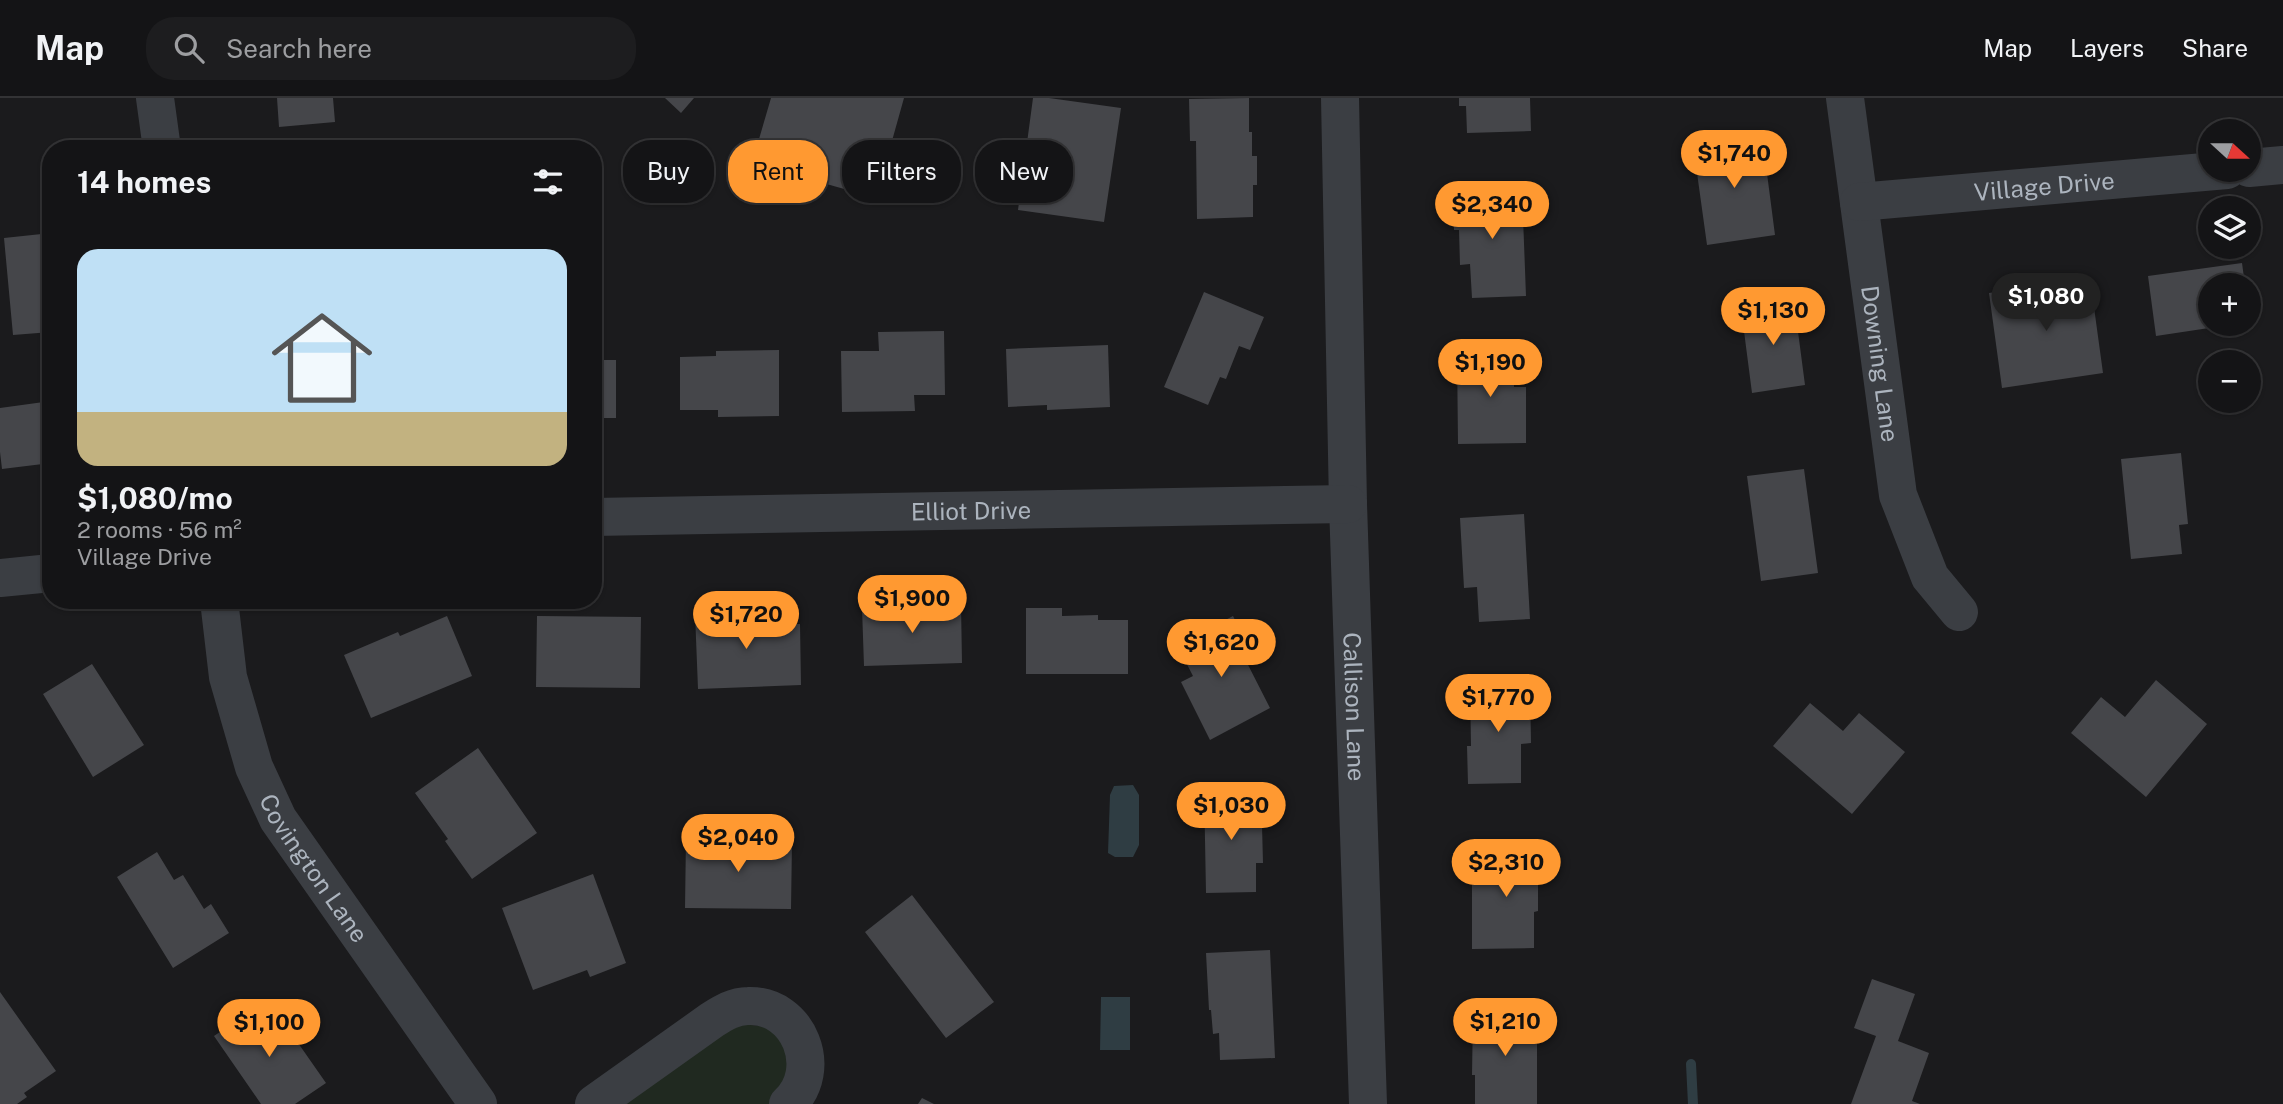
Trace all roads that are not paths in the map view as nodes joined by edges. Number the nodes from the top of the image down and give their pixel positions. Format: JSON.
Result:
{"nodes":[{"id":1,"x":155,"y":98,"type":"edge"},
{"id":2,"x":1340,"y":98,"type":"edge"},
{"id":3,"x":1845,"y":98,"type":"edge"},
{"id":4,"x":161,"y":140,"type":"edge"},
{"id":5,"x":2283,"y":165,"type":"edge"},
{"id":6,"x":2261,"y":167,"type":"edge"},
{"id":7,"x":2198,"y":173,"type":"edge"},
{"id":8,"x":1859,"y":202,"type":"junction"},
{"id":9,"x":1348,"y":504,"type":"junction"},
{"id":10,"x":602,"y":517,"type":"edge"},
{"id":11,"x":42,"y":574,"type":"edge"},
{"id":12,"x":0,"y":578,"type":"edge"},
{"id":13,"x":220,"y":609,"type":"edge"},
{"id":14,"x":1959,"y":612,"type":"dead end"},
{"id":15,"x":478,"y":1104,"type":"edge"},
{"id":16,"x":594,"y":1104,"type":"edge"},
{"id":17,"x":788,"y":1104,"type":"edge"},
{"id":18,"x":1368,"y":1104,"type":"edge"}],
"edges":[{"from":1,"to":4,"type":"street"},
{"from":2,"to":9,"type":"street","name":"Callison Lane"},
{"from":3,"to":8,"type":"street","name":"Downing Lane"},
{"from":5,"to":6,"type":"street"},
{"from":7,"to":8,"type":"street","name":"Village Drive"},
{"from":8,"to":14,"type":"street","name":"Downing Lane"},
{"from":9,"to":10,"type":"street","name":"Elliot Drive"},
{"from":9,"to":18,"type":"street","name":"Callison Lane"},
{"from":11,"to":12,"type":"street"},
{"from":13,"to":15,"type":"street","name":"Covington Lane"},
{"from":16,"to":17,"type":"street"}]}
